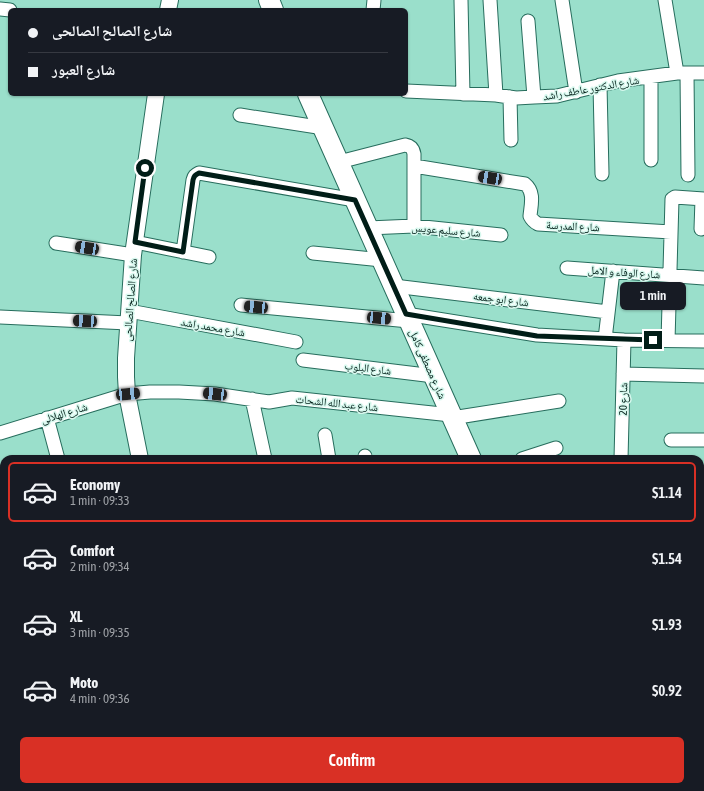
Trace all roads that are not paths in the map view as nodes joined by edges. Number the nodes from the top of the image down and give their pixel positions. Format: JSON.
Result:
{"nodes":[{"id":1,"x":461,"y":0,"type":"edge"},
{"id":2,"x":490,"y":0,"type":"edge"},
{"id":3,"x":562,"y":0,"type":"edge"},
{"id":4,"x":665,"y":0,"type":"edge"},
{"id":5,"x":528,"y":21,"type":"dead end"},
{"id":6,"x":682,"y":73,"type":"junction"},
{"id":7,"x":704,"y":73,"type":"edge"},
{"id":8,"x":651,"y":77,"type":"junction"},
{"id":9,"x":600,"y":85,"type":"junction"},
{"id":10,"x":408,"y":91,"type":"edge"},
{"id":11,"x":576,"y":92,"type":"junction"},
{"id":12,"x":463,"y":94,"type":"junction"},
{"id":13,"x":496,"y":95,"type":"junction"},
{"id":14,"x":156,"y":96,"type":"edge"},
{"id":15,"x":309,"y":96,"type":"edge"},
{"id":16,"x":510,"y":97,"type":"junction"},
{"id":17,"x":534,"y":98,"type":"junction"},
{"id":18,"x":240,"y":115,"type":"dead end"},
{"id":19,"x":324,"y":128,"type":"junction"},
{"id":20,"x":511,"y":140,"type":"dead end"},
{"id":21,"x":651,"y":160,"type":"dead end"},
{"id":22,"x":339,"y":162,"type":"junction"},
{"id":23,"x":414,"y":166,"type":"junction"},
{"id":24,"x":602,"y":174,"type":"dead end"},
{"id":25,"x":688,"y":175,"type":"dead end"},
{"id":26,"x":703,"y":199,"type":"edge"},
{"id":27,"x":355,"y":200,"type":"junction"},
{"id":28,"x":414,"y":226,"type":"junction"},
{"id":29,"x":368,"y":228,"type":"junction"},
{"id":30,"x":700,"y":229,"type":"dead end"},
{"id":31,"x":670,"y":232,"type":"junction"},
{"id":32,"x":501,"y":235,"type":"dead end"},
{"id":33,"x":56,"y":243,"type":"dead end"},
{"id":34,"x":134,"y":248,"type":"junction"},
{"id":35,"x":183,"y":252,"type":"junction"},
{"id":36,"x":313,"y":253,"type":"dead end"},
{"id":37,"x":209,"y":257,"type":"dead end"},
{"id":38,"x":382,"y":260,"type":"junction"},
{"id":39,"x":567,"y":268,"type":"dead end"},
{"id":40,"x":613,"y":271,"type":"junction"},
{"id":41,"x":670,"y":275,"type":"junction"},
{"id":42,"x":704,"y":278,"type":"edge"},
{"id":43,"x":394,"y":286,"type":"junction"},
{"id":44,"x":241,"y":305,"type":"dead end"},
{"id":45,"x":608,"y":312,"type":"junction"},
{"id":46,"x":0,"y":317,"type":"edge"},
{"id":47,"x":128,"y":317,"type":"junction"},
{"id":48,"x":408,"y":317,"type":"junction"},
{"id":49,"x":605,"y":339,"type":"junction"},
{"id":50,"x":624,"y":340,"type":"junction"},
{"id":51,"x":668,"y":341,"type":"junction"},
{"id":52,"x":704,"y":341,"type":"edge"},
{"id":53,"x":296,"y":342,"type":"dead end"},
{"id":54,"x":303,"y":360,"type":"dead end"},
{"id":55,"x":624,"y":374,"type":"junction"},
{"id":56,"x":434,"y":376,"type":"junction"},
{"id":57,"x":704,"y":376,"type":"edge"},
{"id":58,"x":128,"y":394,"type":"junction"},
{"id":59,"x":252,"y":399,"type":"junction"},
{"id":60,"x":559,"y":402,"type":"dead end"},
{"id":61,"x":452,"y":416,"type":"junction"},
{"id":62,"x":47,"y":418,"type":"junction"},
{"id":63,"x":0,"y":433,"type":"edge"},
{"id":64,"x":325,"y":435,"type":"dead end"},
{"id":65,"x":671,"y":440,"type":"dead end"},
{"id":66,"x":704,"y":440,"type":"edge"},
{"id":67,"x":556,"y":448,"type":"dead end"},
{"id":68,"x":57,"y":455,"type":"edge"},
{"id":69,"x":139,"y":455,"type":"edge"},
{"id":70,"x":264,"y":455,"type":"edge"},
{"id":71,"x":328,"y":455,"type":"edge"},
{"id":72,"x":469,"y":455,"type":"edge"},
{"id":73,"x":534,"y":455,"type":"edge"},
{"id":74,"x":622,"y":455,"type":"edge"}],
"edges":[{"from":1,"to":12,"type":"street"},
{"from":2,"to":13,"type":"street"},
{"from":3,"to":11,"type":"street"},
{"from":4,"to":6,"type":"street"},
{"from":5,"to":17,"type":"street"},
{"from":6,"to":7,"type":"street","name":"شارع الدكتور عاطف راشد"},
{"from":6,"to":8,"type":"street","name":"شارع الدكتور عاطف راشد"},
{"from":6,"to":25,"type":"street"},
{"from":8,"to":9,"type":"street","name":"شارع الدكتور عاطف راشد"},
{"from":8,"to":21,"type":"street"},
{"from":9,"to":11,"type":"street","name":"شارع الدكتور عاطف راشد"},
{"from":9,"to":24,"type":"street"},
{"from":10,"to":12,"type":"street","name":"شارع الدكتور عاطف راشد"},
{"from":11,"to":17,"type":"street","name":"شارع الدكتور عاطف راشد"},
{"from":12,"to":13,"type":"street","name":"شارع الدكتور عاطف راشد"},
{"from":13,"to":16,"type":"street","name":"شارع الدكتور عاطف راشد"},
{"from":14,"to":34,"type":"street","name":"شارع الصالح الصالحى"},
{"from":15,"to":19,"type":"main road","name":"شارع مصطفى كامل"},
{"from":16,"to":17,"type":"street","name":"شارع الدكتور عاطف راشد"},
{"from":16,"to":20,"type":"street"},
{"from":18,"to":19,"type":"street"},
{"from":19,"to":22,"type":"main road","name":"شارع مصطفى كامل"},
{"from":22,"to":23,"type":"street"},
{"from":22,"to":27,"type":"main road","name":"شارع مصطفى كامل"},
{"from":23,"to":28,"type":"street"},
{"from":23,"to":31,"type":"street","name":"شارع المدرسة"},
{"from":26,"to":30,"type":"street"},
{"from":26,"to":31,"type":"street"},
{"from":27,"to":29,"type":"main road","name":"شارع مصطفى كامل"},
{"from":27,"to":35,"type":"street"},
{"from":28,"to":29,"type":"street","name":"شارع سليم عويس"},
{"from":28,"to":32,"type":"street","name":"شارع سليم عويس"},
{"from":29,"to":38,"type":"main road","name":"شارع مصطفى كامل"},
{"from":31,"to":41,"type":"street"},
{"from":33,"to":34,"type":"street"},
{"from":34,"to":35,"type":"street"},
{"from":34,"to":47,"type":"street","name":"شارع الصالح الصالحى"},
{"from":35,"to":37,"type":"street"},
{"from":36,"to":38,"type":"street"},
{"from":38,"to":43,"type":"main road","name":"شارع مصطفى كامل"},
{"from":39,"to":40,"type":"street","name":"شارع الوفاء و الامل"},
{"from":40,"to":41,"type":"street","name":"شارع الوفاء و الامل"},
{"from":40,"to":45,"type":"street"},
{"from":41,"to":42,"type":"street","name":"شارع الوفاء و الامل"},
{"from":41,"to":51,"type":"street"},
{"from":43,"to":45,"type":"street","name":"شارع ابو جمعه"},
{"from":43,"to":48,"type":"main road","name":"شارع مصطفى كامل"},
{"from":44,"to":48,"type":"street"},
{"from":45,"to":49,"type":"street"},
{"from":46,"to":47,"type":"street","name":"شارع محمد راشد"},
{"from":47,"to":53,"type":"street","name":"شارع محمد راشد"},
{"from":47,"to":58,"type":"street","name":"شارع الصالح الصالحى"},
{"from":48,"to":49,"type":"street"},
{"from":48,"to":56,"type":"main road","name":"شارع مصطفى كامل"},
{"from":49,"to":50,"type":"street"},
{"from":50,"to":51,"type":"street"},
{"from":50,"to":55,"type":"street","name":"شارع 20"},
{"from":51,"to":52,"type":"street"},
{"from":54,"to":56,"type":"street","name":"شارع البلوب"},
{"from":55,"to":57,"type":"street"},
{"from":55,"to":74,"type":"street","name":"شارع 20"},
{"from":56,"to":61,"type":"main road","name":"شارع مصطفى كامل"},
{"from":58,"to":59,"type":"street","name":"شارع عبد الله الشحات"},
{"from":58,"to":62,"type":"street","name":"شارع الهلالى"},
{"from":58,"to":69,"type":"street","name":"شارع الصالح الصالحى"},
{"from":59,"to":61,"type":"street","name":"شارع عبد الله الشحات"},
{"from":59,"to":70,"type":"street"},
{"from":60,"to":61,"type":"street","name":"شارع عبد الله الشحات"},
{"from":61,"to":72,"type":"main road","name":"شارع مصطفى كامل"},
{"from":62,"to":63,"type":"street","name":"شارع الهلالى"},
{"from":62,"to":68,"type":"street"},
{"from":64,"to":71,"type":"street"},
{"from":65,"to":66,"type":"street"},
{"from":67,"to":73,"type":"street"}]}
